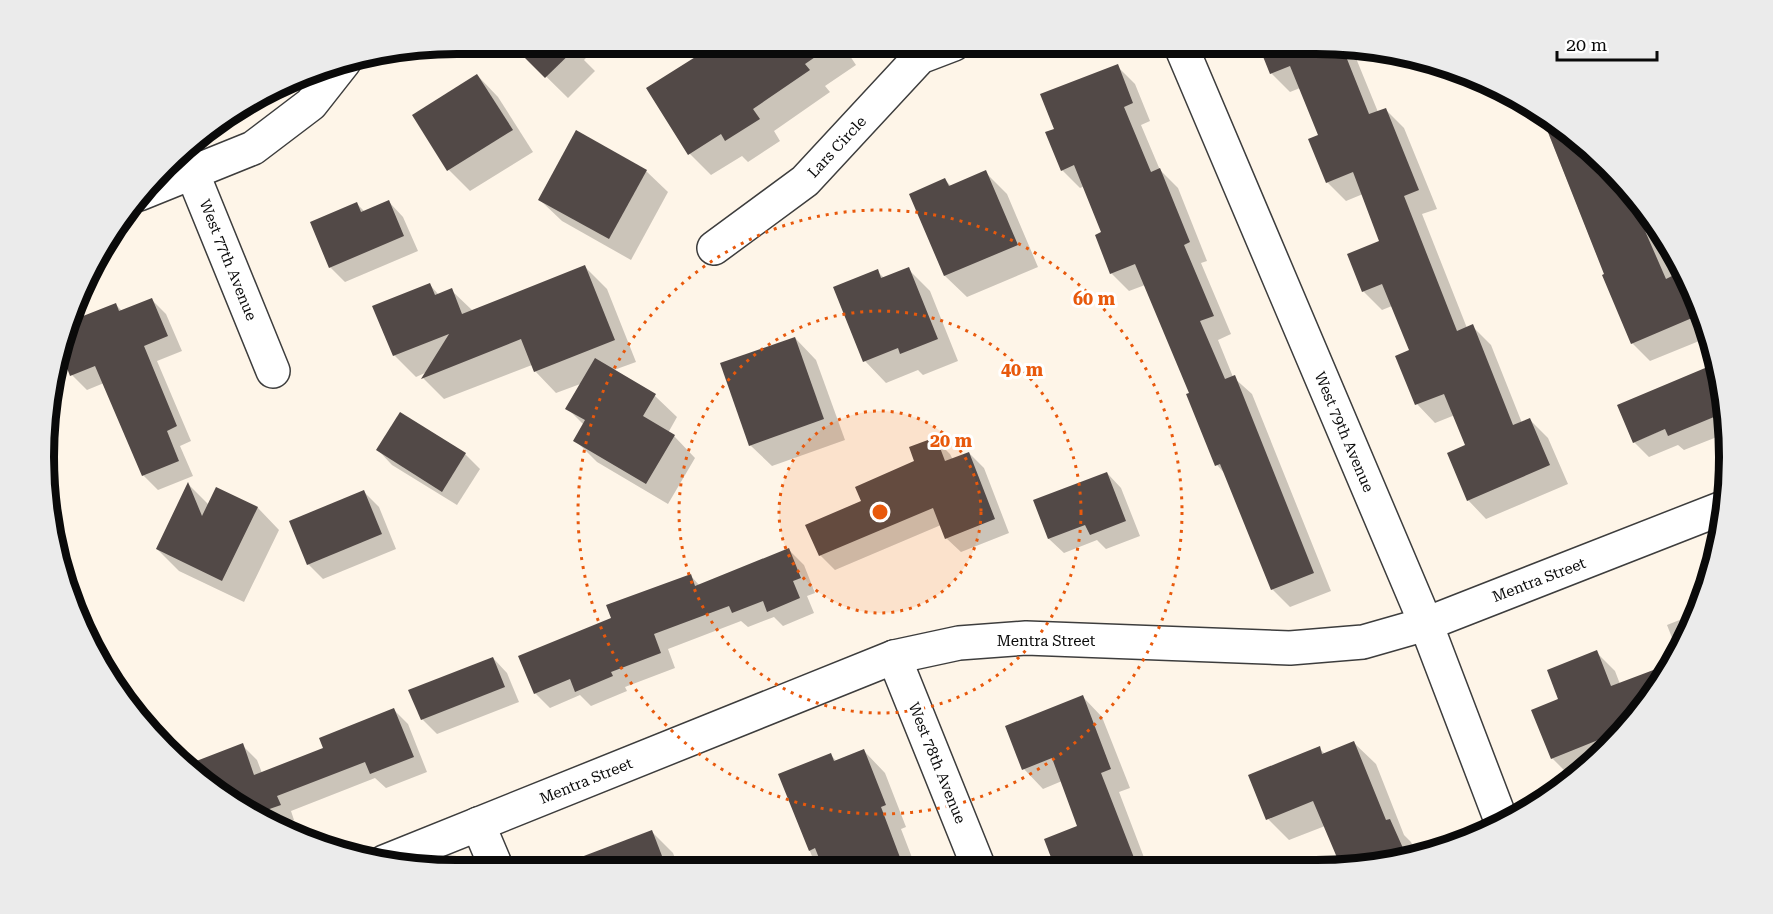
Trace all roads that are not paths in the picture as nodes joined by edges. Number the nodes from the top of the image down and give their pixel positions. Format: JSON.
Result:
{"nodes":[{"id":1,"x":928,"y":54,"type":"edge"},
{"id":2,"x":1184,"y":54,"type":"edge"},
{"id":3,"x":336,"y":73,"type":"edge"},
{"id":4,"x":188,"y":161,"type":"edge"},
{"id":5,"x":173,"y":171,"type":"edge"},
{"id":6,"x":714,"y":248,"type":"dead end"},
{"id":7,"x":273,"y":371,"type":"dead end"},
{"id":8,"x":1716,"y":511,"type":"edge"},
{"id":9,"x":1426,"y":624,"type":"junction"},
{"id":10,"x":894,"y":657,"type":"junction"},
{"id":11,"x":1499,"y":815,"type":"edge"},
{"id":12,"x":478,"y":824,"type":"junction"},
{"id":13,"x":399,"y":856,"type":"edge"},
{"id":14,"x":492,"y":860,"type":"edge"},
{"id":15,"x":976,"y":860,"type":"edge"}],
"edges":[{"from":1,"to":6,"type":"street","name":"Lars Circle"},
{"from":2,"to":9,"type":"street","name":"West 79th Avenue"},
{"from":3,"to":4,"type":"street"},
{"from":4,"to":5,"type":"street"},
{"from":4,"to":7,"type":"street","name":"West 77th Avenue"},
{"from":8,"to":9,"type":"street","name":"Mentra Street"},
{"from":9,"to":10,"type":"street","name":"Mentra Street"},
{"from":9,"to":11,"type":"street","name":"West 79th Avenue"},
{"from":10,"to":12,"type":"street","name":"Mentra Street"},
{"from":10,"to":15,"type":"street","name":"West 78th Avenue"},
{"from":12,"to":13,"type":"street","name":"Mentra Street"},
{"from":12,"to":14,"type":"street"}]}
